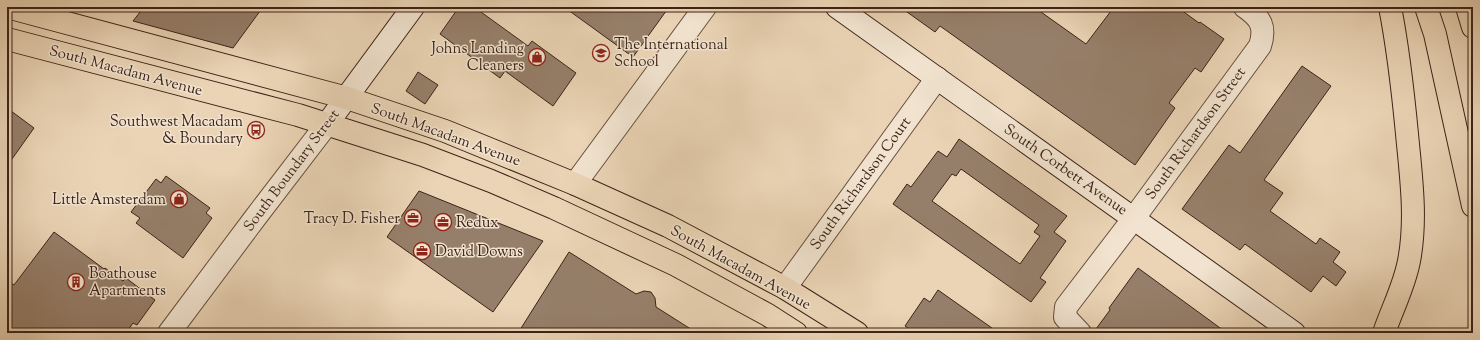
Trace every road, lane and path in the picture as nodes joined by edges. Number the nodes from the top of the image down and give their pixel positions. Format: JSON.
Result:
{"nodes":[{"id":1,"x":7,"y":7,"type":"edge"},
{"id":2,"x":413,"y":7,"type":"edge"},
{"id":3,"x":705,"y":7,"type":"edge"},
{"id":4,"x":837,"y":7,"type":"edge"},
{"id":5,"x":1245,"y":7,"type":"edge"},
{"id":6,"x":1390,"y":7,"type":"edge"},
{"id":7,"x":1426,"y":7,"type":"edge"},
{"id":8,"x":1467,"y":7,"type":"edge"},
{"id":9,"x":1473,"y":27,"type":"edge"},
{"id":10,"x":7,"y":39,"type":"edge"},
{"id":11,"x":937,"y":78,"type":"junction"},
{"id":12,"x":347,"y":98,"type":"junction"},
{"id":13,"x":327,"y":124,"type":"junction"},
{"id":14,"x":575,"y":184,"type":"junction"},
{"id":15,"x":1473,"y":206,"type":"edge"},
{"id":16,"x":1134,"y":218,"type":"junction"},
{"id":17,"x":690,"y":272,"type":"junction"},
{"id":18,"x":785,"y":288,"type":"junction"},
{"id":19,"x":1386,"y":325,"type":"edge"},
{"id":20,"x":175,"y":331,"type":"edge"},
{"id":21,"x":796,"y":333,"type":"edge"},
{"id":22,"x":857,"y":333,"type":"edge"},
{"id":23,"x":1080,"y":333,"type":"edge"},
{"id":24,"x":1294,"y":333,"type":"edge"},
{"id":25,"x":1372,"y":333,"type":"edge"}],
"edges":[{"from":1,"to":12,"type":"main road","name":"South Macadam Avenue"},
{"from":2,"to":12,"type":"street","name":"South Boundary Street"},
{"from":3,"to":14,"type":"street"},
{"from":4,"to":11,"type":"street","name":"South Corbett Avenue"},
{"from":5,"to":16,"type":"street","name":"South Richardson Street"},
{"from":6,"to":19,"type":"main road"},
{"from":7,"to":15,"type":"main road"},
{"from":8,"to":9,"type":"main road"},
{"from":10,"to":13,"type":"main road","name":"South Macadam Avenue"},
{"from":11,"to":16,"type":"street","name":"South Corbett Avenue"},
{"from":11,"to":18,"type":"street","name":"South Richardson Court"},
{"from":12,"to":13,"type":"street","name":"South Boundary Street"},
{"from":12,"to":14,"type":"main road","name":"South Macadam Avenue"},
{"from":13,"to":17,"type":"main road","name":"South Macadam Avenue"},
{"from":13,"to":20,"type":"street","name":"South Boundary Street"},
{"from":14,"to":18,"type":"main road","name":"South Macadam Avenue"},
{"from":16,"to":23,"type":"street","name":"South Richardson Street"},
{"from":16,"to":24,"type":"street","name":"South Corbett Avenue"},
{"from":17,"to":18,"type":"main road"},
{"from":17,"to":21,"type":"main road","name":"South Macadam Avenue"},
{"from":18,"to":22,"type":"main road","name":"South Macadam Avenue"},
{"from":19,"to":25,"type":"main road"}]}
